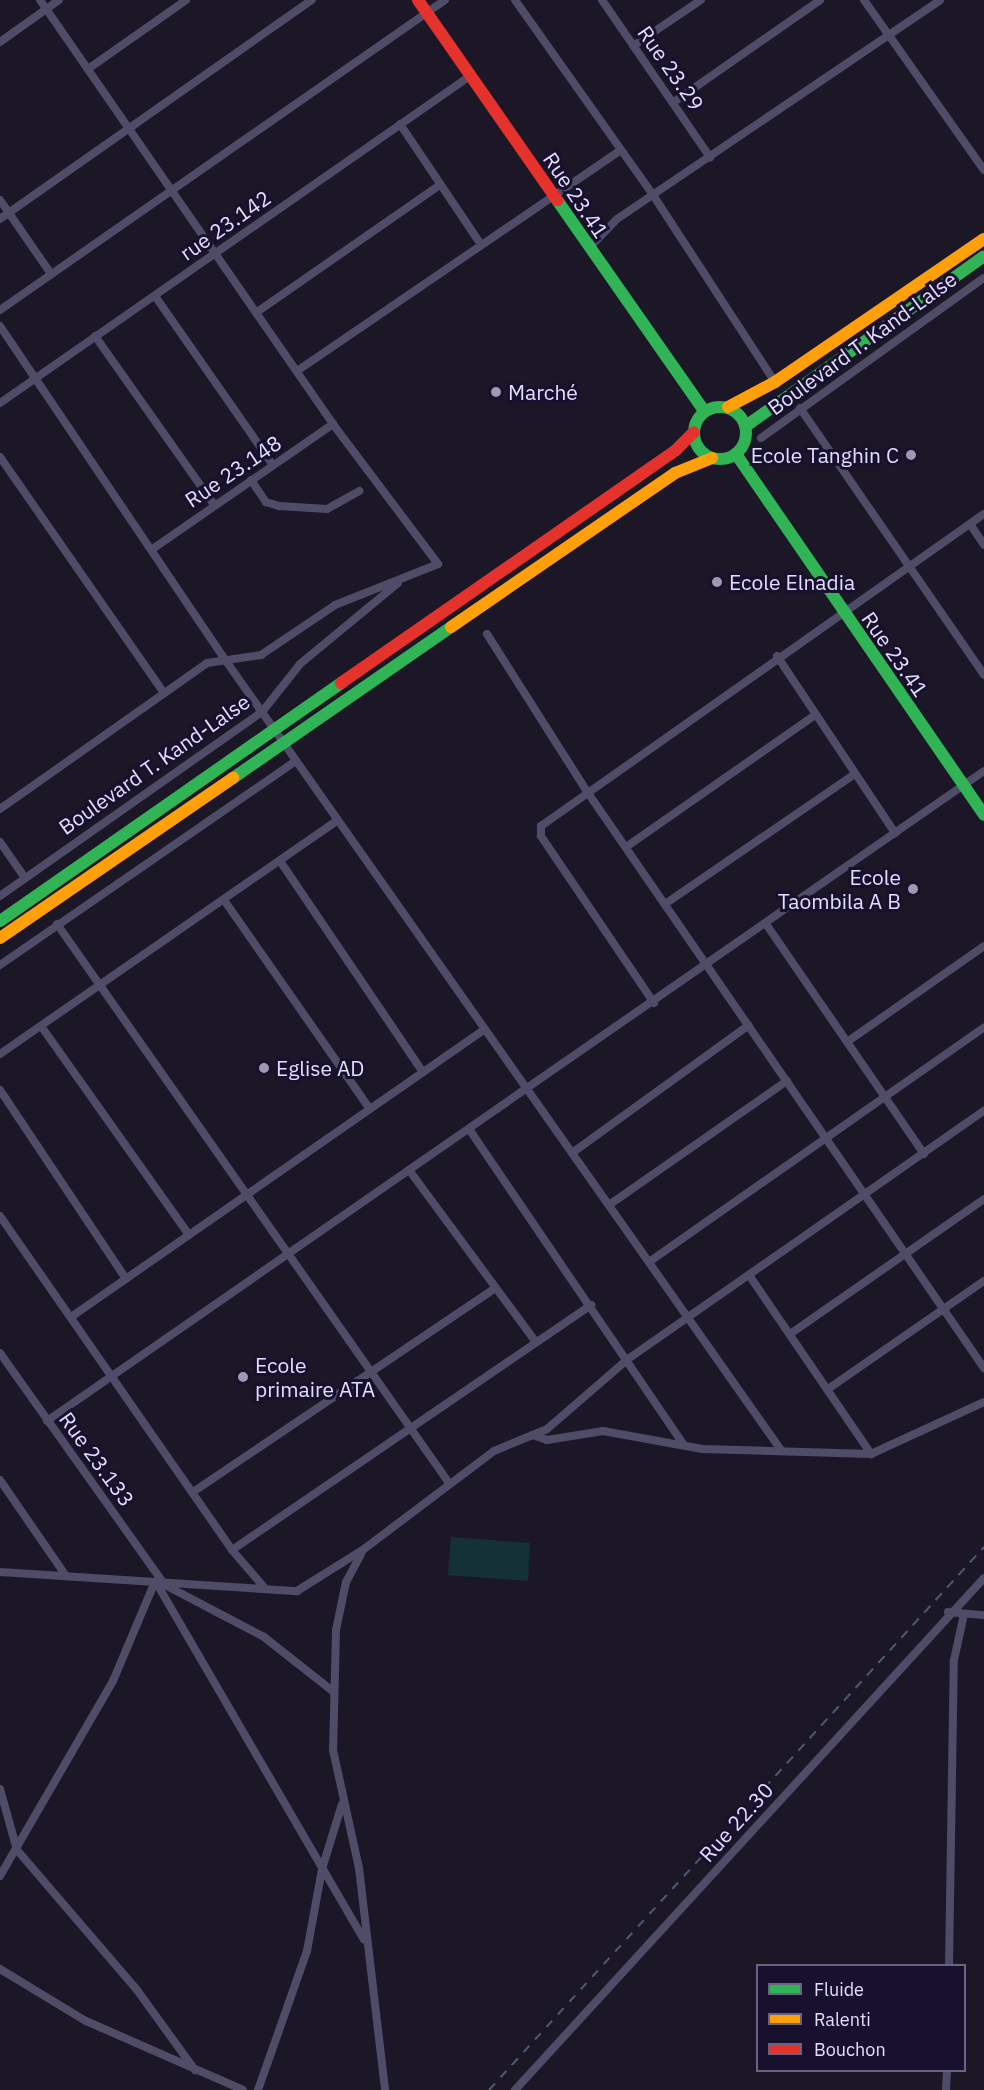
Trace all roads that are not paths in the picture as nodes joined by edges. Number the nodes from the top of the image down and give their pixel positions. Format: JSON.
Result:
{"nodes":[{"id":1,"x":40,"y":0,"type":"edge"},
{"id":2,"x":58,"y":0,"type":"edge"},
{"id":3,"x":186,"y":0,"type":"edge"},
{"id":4,"x":312,"y":0,"type":"edge"},
{"id":5,"x":418,"y":0,"type":"edge"},
{"id":6,"x":445,"y":0,"type":"edge"},
{"id":7,"x":515,"y":0,"type":"edge"},
{"id":8,"x":602,"y":0,"type":"edge"},
{"id":9,"x":701,"y":0,"type":"edge"},
{"id":10,"x":820,"y":0,"type":"edge"},
{"id":11,"x":864,"y":0,"type":"edge"},
{"id":12,"x":940,"y":0,"type":"edge"},
{"id":13,"x":47,"y":9,"type":"junction"},
{"id":14,"x":427,"y":13,"type":"junction"},
{"id":15,"x":889,"y":34,"type":"junction"},
{"id":16,"x":0,"y":42,"type":"edge"},
{"id":17,"x":633,"y":46,"type":"junction"},
{"id":18,"x":88,"y":69,"type":"junction"},
{"id":19,"x":470,"y":76,"type":"junction"},
{"id":20,"x":674,"y":102,"type":"junction"},
{"id":21,"x":400,"y":124,"type":"junction"},
{"id":22,"x":129,"y":130,"type":"junction"},
{"id":23,"x":620,"y":151,"type":"junction"},
{"id":24,"x":710,"y":157,"type":"junction"},
{"id":25,"x":984,"y":170,"type":"edge"},
{"id":26,"x":440,"y":185,"type":"junction"},
{"id":27,"x":171,"y":193,"type":"junction"},
{"id":28,"x":552,"y":193,"type":"junction"},
{"id":29,"x":653,"y":195,"type":"junction"},
{"id":30,"x":0,"y":200,"type":"edge"},
{"id":31,"x":9,"y":213,"type":"junction"},
{"id":32,"x":0,"y":219,"type":"edge"},
{"id":33,"x":984,"y":239,"type":"edge"},
{"id":34,"x":480,"y":243,"type":"junction"},
{"id":35,"x":589,"y":248,"type":"junction"},
{"id":36,"x":215,"y":253,"type":"junction"},
{"id":37,"x":984,"y":256,"type":"edge"},
{"id":38,"x":51,"y":274,"type":"junction"},
{"id":39,"x":984,"y":278,"type":"edge"},
{"id":40,"x":155,"y":296,"type":"junction"},
{"id":41,"x":0,"y":310,"type":"edge"},
{"id":42,"x":257,"y":312,"type":"junction"},
{"id":43,"x":0,"y":326,"type":"edge"},
{"id":44,"x":95,"y":336,"type":"junction"},
{"id":45,"x":297,"y":371,"type":"junction"},
{"id":46,"x":36,"y":378,"type":"junction"},
{"id":47,"x":775,"y":382,"type":"junction"},
{"id":48,"x":0,"y":403,"type":"edge"},
{"id":49,"x":728,"y":406,"type":"junction"},
{"id":50,"x":800,"y":408,"type":"junction"},
{"id":51,"x":704,"y":411,"type":"junction"},
{"id":52,"x":333,"y":424,"type":"junction"},
{"id":53,"x":746,"y":426,"type":"junction"},
{"id":54,"x":694,"y":432,"type":"junction"},
{"id":55,"x":761,"y":438,"type":"dead end"},
{"id":56,"x":736,"y":454,"type":"junction"},
{"id":57,"x":0,"y":457,"type":"edge"},
{"id":58,"x":712,"y":458,"type":"junction"},
{"id":59,"x":273,"y":465,"type":"junction"},
{"id":60,"x":251,"y":480,"type":"junction"},
{"id":61,"x":359,"y":491,"type":"dead end"},
{"id":62,"x":214,"y":505,"type":"junction"},
{"id":63,"x":984,"y":514,"type":"edge"},
{"id":64,"x":970,"y":524,"type":"junction"},
{"id":65,"x":984,"y":545,"type":"edge"},
{"id":66,"x":154,"y":548,"type":"junction"},
{"id":67,"x":908,"y":566,"type":"junction"},
{"id":68,"x":400,"y":580,"type":"junction"},
{"id":69,"x":842,"y":612,"type":"junction"},
{"id":70,"x":487,"y":634,"type":"dead end"},
{"id":71,"x":777,"y":656,"type":"junction"},
{"id":72,"x":226,"y":661,"type":"junction"},
{"id":73,"x":984,"y":675,"type":"edge"},
{"id":74,"x":164,"y":693,"type":"junction"},
{"id":75,"x":262,"y":712,"type":"junction"},
{"id":76,"x":815,"y":715,"type":"junction"},
{"id":77,"x":273,"y":729,"type":"junction"},
{"id":78,"x":283,"y":743,"type":"junction"},
{"id":79,"x":296,"y":761,"type":"junction"},
{"id":80,"x":984,"y":771,"type":"edge"},
{"id":81,"x":855,"y":774,"type":"junction"},
{"id":82,"x":964,"y":785,"type":"junction"},
{"id":83,"x":586,"y":790,"type":"junction"},
{"id":84,"x":0,"y":809,"type":"edge"},
{"id":85,"x":984,"y":815,"type":"edge"},
{"id":86,"x":337,"y":821,"type":"junction"},
{"id":87,"x":895,"y":833,"type":"junction"},
{"id":88,"x":0,"y":842,"type":"edge"},
{"id":89,"x":626,"y":847,"type":"junction"},
{"id":90,"x":280,"y":861,"type":"junction"},
{"id":91,"x":25,"y":878,"type":"junction"},
{"id":92,"x":0,"y":896,"type":"edge"},
{"id":93,"x":224,"y":900,"type":"junction"},
{"id":94,"x":665,"y":904,"type":"junction"},
{"id":95,"x":0,"y":921,"type":"edge"},
{"id":96,"x":57,"y":924,"type":"junction"},
{"id":97,"x":766,"y":924,"type":"junction"},
{"id":98,"x":0,"y":938,"type":"edge"},
{"id":99,"x":984,"y":946,"type":"edge"},
{"id":100,"x":0,"y":964,"type":"edge"},
{"id":101,"x":708,"y":964,"type":"junction"},
{"id":102,"x":100,"y":985,"type":"junction"},
{"id":103,"x":654,"y":1003,"type":"junction"},
{"id":104,"x":749,"y":1025,"type":"junction"},
{"id":105,"x":41,"y":1026,"type":"junction"},
{"id":106,"x":984,"y":1027,"type":"edge"},
{"id":107,"x":485,"y":1029,"type":"junction"},
{"id":108,"x":848,"y":1042,"type":"junction"},
{"id":109,"x":0,"y":1054,"type":"edge"},
{"id":110,"x":423,"y":1072,"type":"junction"},
{"id":111,"x":787,"y":1081,"type":"junction"},
{"id":112,"x":526,"y":1089,"type":"junction"},
{"id":113,"x":0,"y":1090,"type":"edge"},
{"id":114,"x":884,"y":1096,"type":"junction"},
{"id":115,"x":370,"y":1109,"type":"junction"},
{"id":116,"x":984,"y":1112,"type":"edge"},
{"id":117,"x":469,"y":1129,"type":"junction"},
{"id":118,"x":826,"y":1137,"type":"junction"},
{"id":119,"x":572,"y":1153,"type":"junction"},
{"id":120,"x":924,"y":1154,"type":"junction"},
{"id":121,"x":409,"y":1170,"type":"junction"},
{"id":122,"x":865,"y":1194,"type":"junction"},
{"id":123,"x":247,"y":1195,"type":"junction"},
{"id":124,"x":984,"y":1199,"type":"edge"},
{"id":125,"x":609,"y":1205,"type":"junction"},
{"id":126,"x":0,"y":1216,"type":"edge"},
{"id":127,"x":189,"y":1235,"type":"junction"},
{"id":128,"x":906,"y":1253,"type":"junction"},
{"id":129,"x":288,"y":1254,"type":"junction"},
{"id":130,"x":649,"y":1262,"type":"junction"},
{"id":131,"x":749,"y":1275,"type":"junction"},
{"id":132,"x":126,"y":1279,"type":"junction"},
{"id":133,"x":984,"y":1281,"type":"edge"},
{"id":134,"x":496,"y":1288,"type":"junction"},
{"id":135,"x":591,"y":1305,"type":"junction"},
{"id":136,"x":944,"y":1308,"type":"junction"},
{"id":137,"x":71,"y":1317,"type":"junction"},
{"id":138,"x":687,"y":1317,"type":"junction"},
{"id":139,"x":790,"y":1334,"type":"junction"},
{"id":140,"x":535,"y":1341,"type":"junction"},
{"id":141,"x":0,"y":1353,"type":"edge"},
{"id":142,"x":628,"y":1359,"type":"junction"},
{"id":143,"x":3,"y":1365,"type":"edge"},
{"id":144,"x":984,"y":1368,"type":"edge"},
{"id":145,"x":371,"y":1372,"type":"junction"},
{"id":146,"x":112,"y":1376,"type":"junction"},
{"id":147,"x":828,"y":1389,"type":"junction"},
{"id":148,"x":984,"y":1402,"type":"edge"},
{"id":149,"x":47,"y":1421,"type":"junction"},
{"id":150,"x":409,"y":1426,"type":"junction"},
{"id":151,"x":532,"y":1436,"type":"junction"},
{"id":152,"x":684,"y":1444,"type":"junction"},
{"id":153,"x":781,"y":1450,"type":"junction"},
{"id":154,"x":872,"y":1454,"type":"junction"},
{"id":155,"x":0,"y":1480,"type":"edge"},
{"id":156,"x":449,"y":1483,"type":"junction"},
{"id":157,"x":193,"y":1492,"type":"junction"},
{"id":158,"x":232,"y":1550,"type":"junction"},
{"id":159,"x":364,"y":1550,"type":"junction"},
{"id":160,"x":0,"y":1572,"type":"edge"},
{"id":161,"x":66,"y":1576,"type":"junction"},
{"id":162,"x":984,"y":1578,"type":"edge"},
{"id":163,"x":158,"y":1584,"type":"junction"},
{"id":164,"x":263,"y":1586,"type":"junction"},
{"id":165,"x":948,"y":1612,"type":"junction"},
{"id":166,"x":964,"y":1614,"type":"junction"},
{"id":167,"x":984,"y":1615,"type":"edge"},
{"id":168,"x":334,"y":1692,"type":"junction"},
{"id":169,"x":0,"y":1789,"type":"edge"},
{"id":170,"x":342,"y":1803,"type":"junction"},
{"id":171,"x":17,"y":1850,"type":"junction"},
{"id":172,"x":322,"y":1869,"type":"junction"},
{"id":173,"x":0,"y":1876,"type":"edge"},
{"id":174,"x":366,"y":1942,"type":"junction"},
{"id":175,"x":949,"y":1964,"type":"edge"},
{"id":176,"x":0,"y":1969,"type":"edge"},
{"id":177,"x":195,"y":2070,"type":"junction"},
{"id":178,"x":947,"y":2072,"type":"edge"},
{"id":179,"x":243,"y":2090,"type":"edge"},
{"id":180,"x":258,"y":2090,"type":"edge"},
{"id":181,"x":385,"y":2090,"type":"edge"},
{"id":182,"x":515,"y":2090,"type":"edge"},
{"id":183,"x":946,"y":2090,"type":"edge"}],
"edges":[{"from":1,"to":13,"type":"street"},
{"from":2,"to":13,"type":"street"},
{"from":3,"to":18,"type":"street"},
{"from":4,"to":22,"type":"street"},
{"from":5,"to":14,"type":"main road","name":"Rue 23.41"},
{"from":6,"to":14,"type":"street"},
{"from":7,"to":23,"type":"street"},
{"from":8,"to":17,"type":"street","name":"Rue 23.29"},
{"from":9,"to":17,"type":"street"},
{"from":10,"to":20,"type":"street"},
{"from":11,"to":15,"type":"street"},
{"from":12,"to":15,"type":"street"},
{"from":13,"to":16,"type":"street"},
{"from":13,"to":18,"type":"street"},
{"from":14,"to":19,"type":"main road","name":"Rue 23.41"},
{"from":14,"to":27,"type":"street"},
{"from":15,"to":24,"type":"street"},
{"from":15,"to":25,"type":"street"},
{"from":17,"to":20,"type":"street","name":"Rue 23.29"},
{"from":18,"to":22,"type":"street"},
{"from":19,"to":21,"type":"street","name":"rue 23.142"},
{"from":19,"to":28,"type":"main road","name":"Rue 23.41"},
{"from":20,"to":24,"type":"street","name":"Rue 23.29"},
{"from":21,"to":26,"type":"street"},
{"from":21,"to":36,"type":"street","name":"rue 23.142"},
{"from":22,"to":27,"type":"street"},
{"from":22,"to":31,"type":"street"},
{"from":23,"to":28,"type":"street"},
{"from":23,"to":29,"type":"street"},
{"from":24,"to":29,"type":"street"},
{"from":26,"to":34,"type":"street"},
{"from":26,"to":42,"type":"street"},
{"from":27,"to":36,"type":"street"},
{"from":27,"to":38,"type":"street"},
{"from":28,"to":34,"type":"street"},
{"from":28,"to":35,"type":"main road","name":"Rue 23.41"},
{"from":29,"to":35,"type":"street"},
{"from":29,"to":47,"type":"street"},
{"from":30,"to":31,"type":"street"},
{"from":31,"to":32,"type":"street"},
{"from":31,"to":38,"type":"street"},
{"from":33,"to":47,"type":"main road"},
{"from":34,"to":45,"type":"street"},
{"from":35,"to":51,"type":"main road","name":"Rue 23.41"},
{"from":36,"to":40,"type":"street","name":"rue 23.142"},
{"from":36,"to":42,"type":"street"},
{"from":37,"to":53,"type":"main road"},
{"from":38,"to":41,"type":"street"},
{"from":39,"to":50,"type":"street","name":"Boulevard T. Kand-Lalse"},
{"from":40,"to":44,"type":"street","name":"rue 23.142"},
{"from":40,"to":59,"type":"street"},
{"from":42,"to":45,"type":"street"},
{"from":43,"to":46,"type":"street"},
{"from":44,"to":46,"type":"street","name":"rue 23.142"},
{"from":44,"to":62,"type":"street"},
{"from":45,"to":52,"type":"street"},
{"from":46,"to":48,"type":"street","name":"rue 23.142"},
{"from":46,"to":66,"type":"street"},
{"from":47,"to":49,"type":"main road"},
{"from":49,"to":51,"type":"main road"},
{"from":49,"to":53,"type":"main road"},
{"from":50,"to":55,"type":"street","name":"Boulevard T. Kand-Lalse"},
{"from":50,"to":67,"type":"street"},
{"from":51,"to":54,"type":"main road"},
{"from":52,"to":59,"type":"street","name":"Rue 23.148"},
{"from":52,"to":68,"type":"street"},
{"from":53,"to":56,"type":"main road"},
{"from":54,"to":58,"type":"main road"},
{"from":54,"to":77,"type":"main road"},
{"from":56,"to":58,"type":"main road"},
{"from":56,"to":69,"type":"main road","name":"Rue 23.41"},
{"from":57,"to":74,"type":"street"},
{"from":58,"to":78,"type":"main road"},
{"from":59,"to":60,"type":"street","name":"Rue 23.148"},
{"from":60,"to":61,"type":"street"},
{"from":60,"to":62,"type":"street","name":"Rue 23.148"},
{"from":62,"to":66,"type":"street","name":"Rue 23.148"},
{"from":63,"to":64,"type":"street"},
{"from":64,"to":65,"type":"street"},
{"from":64,"to":67,"type":"street"},
{"from":66,"to":72,"type":"street"},
{"from":67,"to":69,"type":"street"},
{"from":67,"to":73,"type":"street"},
{"from":68,"to":72,"type":"street"},
{"from":68,"to":75,"type":"street","name":"Boulevard T. Kand-Lalse"},
{"from":69,"to":71,"type":"street"},
{"from":69,"to":82,"type":"main road","name":"Rue 23.41"},
{"from":70,"to":83,"type":"street"},
{"from":71,"to":76,"type":"street"},
{"from":71,"to":83,"type":"street"},
{"from":72,"to":74,"type":"street"},
{"from":72,"to":75,"type":"street"},
{"from":74,"to":84,"type":"street"},
{"from":75,"to":77,"type":"street"},
{"from":75,"to":91,"type":"street","name":"Boulevard T. Kand-Lalse"},
{"from":76,"to":81,"type":"street"},
{"from":76,"to":89,"type":"street"},
{"from":77,"to":78,"type":"street"},
{"from":77,"to":95,"type":"main road"},
{"from":78,"to":79,"type":"street"},
{"from":78,"to":98,"type":"main road"},
{"from":79,"to":86,"type":"street"},
{"from":79,"to":96,"type":"street"},
{"from":80,"to":82,"type":"street"},
{"from":81,"to":87,"type":"street"},
{"from":81,"to":94,"type":"street"},
{"from":82,"to":85,"type":"main road","name":"Rue 23.41"},
{"from":82,"to":87,"type":"street"},
{"from":83,"to":89,"type":"street"},
{"from":83,"to":103,"type":"street"},
{"from":86,"to":90,"type":"street"},
{"from":86,"to":107,"type":"street"},
{"from":87,"to":97,"type":"street"},
{"from":88,"to":91,"type":"street"},
{"from":89,"to":94,"type":"street"},
{"from":90,"to":93,"type":"street"},
{"from":90,"to":110,"type":"street"},
{"from":91,"to":92,"type":"street","name":"Boulevard T. Kand-Lalse"},
{"from":93,"to":102,"type":"street"},
{"from":93,"to":115,"type":"street"},
{"from":94,"to":101,"type":"street"},
{"from":96,"to":100,"type":"street"},
{"from":96,"to":102,"type":"street"},
{"from":97,"to":101,"type":"street"},
{"from":97,"to":108,"type":"street"},
{"from":99,"to":108,"type":"street"},
{"from":101,"to":103,"type":"street"},
{"from":101,"to":104,"type":"street"},
{"from":102,"to":105,"type":"street"},
{"from":102,"to":123,"type":"street"},
{"from":103,"to":112,"type":"street"},
{"from":104,"to":111,"type":"street"},
{"from":104,"to":119,"type":"street"},
{"from":105,"to":109,"type":"street"},
{"from":105,"to":127,"type":"street"},
{"from":106,"to":114,"type":"street"},
{"from":107,"to":110,"type":"street"},
{"from":107,"to":112,"type":"street"},
{"from":108,"to":114,"type":"street"},
{"from":110,"to":115,"type":"street"},
{"from":111,"to":118,"type":"street"},
{"from":111,"to":125,"type":"street"},
{"from":112,"to":117,"type":"street"},
{"from":112,"to":119,"type":"street"},
{"from":113,"to":132,"type":"street"},
{"from":114,"to":118,"type":"street"},
{"from":114,"to":120,"type":"street"},
{"from":115,"to":123,"type":"street"},
{"from":116,"to":120,"type":"street"},
{"from":117,"to":121,"type":"street"},
{"from":117,"to":135,"type":"street"},
{"from":118,"to":122,"type":"street"},
{"from":118,"to":130,"type":"street"},
{"from":119,"to":125,"type":"street"},
{"from":120,"to":122,"type":"street"},
{"from":121,"to":129,"type":"street"},
{"from":121,"to":134,"type":"street"},
{"from":122,"to":128,"type":"street"},
{"from":122,"to":131,"type":"street"},
{"from":123,"to":127,"type":"street"},
{"from":123,"to":129,"type":"street"},
{"from":124,"to":128,"type":"street"},
{"from":125,"to":130,"type":"street"},
{"from":126,"to":137,"type":"street"},
{"from":127,"to":132,"type":"street"},
{"from":128,"to":136,"type":"street"},
{"from":128,"to":139,"type":"street"},
{"from":129,"to":145,"type":"street"},
{"from":129,"to":146,"type":"street"},
{"from":130,"to":138,"type":"street"},
{"from":131,"to":138,"type":"street"},
{"from":131,"to":139,"type":"street"},
{"from":132,"to":137,"type":"street"},
{"from":133,"to":136,"type":"street"},
{"from":134,"to":140,"type":"street"},
{"from":134,"to":145,"type":"street"},
{"from":135,"to":140,"type":"street"},
{"from":135,"to":142,"type":"street"},
{"from":136,"to":144,"type":"street"},
{"from":136,"to":147,"type":"street"},
{"from":137,"to":146,"type":"street"},
{"from":138,"to":142,"type":"street"},
{"from":138,"to":153,"type":"street"},
{"from":139,"to":147,"type":"street"},
{"from":140,"to":150,"type":"street"},
{"from":141,"to":143,"type":"street","name":"Rue 23.133"},
{"from":142,"to":151,"type":"street"},
{"from":142,"to":152,"type":"street"},
{"from":143,"to":149,"type":"street","name":"Rue 23.133"},
{"from":145,"to":150,"type":"street"},
{"from":145,"to":157,"type":"street"},
{"from":146,"to":149,"type":"street"},
{"from":146,"to":157,"type":"street"},
{"from":147,"to":154,"type":"street"},
{"from":148,"to":154,"type":"street"},
{"from":149,"to":163,"type":"street","name":"Rue 23.133"},
{"from":150,"to":156,"type":"street"},
{"from":150,"to":158,"type":"street"},
{"from":151,"to":152,"type":"street"},
{"from":151,"to":156,"type":"street"},
{"from":152,"to":153,"type":"street"},
{"from":153,"to":154,"type":"street"},
{"from":155,"to":161,"type":"street"},
{"from":156,"to":159,"type":"street"},
{"from":157,"to":158,"type":"street"},
{"from":158,"to":164,"type":"street"},
{"from":159,"to":164,"type":"street"},
{"from":159,"to":168,"type":"street"},
{"from":160,"to":161,"type":"street"},
{"from":161,"to":163,"type":"street"},
{"from":162,"to":165,"type":"street","name":"Rue 22.30"},
{"from":163,"to":164,"type":"street"},
{"from":163,"to":168,"type":"street"},
{"from":163,"to":171,"type":"street"},
{"from":163,"to":172,"type":"street","name":"Rue 23.133"},
{"from":165,"to":166,"type":"street"},
{"from":165,"to":182,"type":"street","name":"Rue 22.30"},
{"from":166,"to":167,"type":"street"},
{"from":166,"to":175,"type":"street"},
{"from":168,"to":170,"type":"street"},
{"from":169,"to":171,"type":"street"},
{"from":170,"to":172,"type":"street"},
{"from":170,"to":174,"type":"street"},
{"from":171,"to":173,"type":"street"},
{"from":171,"to":177,"type":"street"},
{"from":172,"to":174,"type":"street","name":"Rue 23.133"},
{"from":172,"to":180,"type":"street"},
{"from":174,"to":181,"type":"street"},
{"from":176,"to":177,"type":"street"},
{"from":177,"to":179,"type":"street"},
{"from":178,"to":183,"type":"street"}]}
